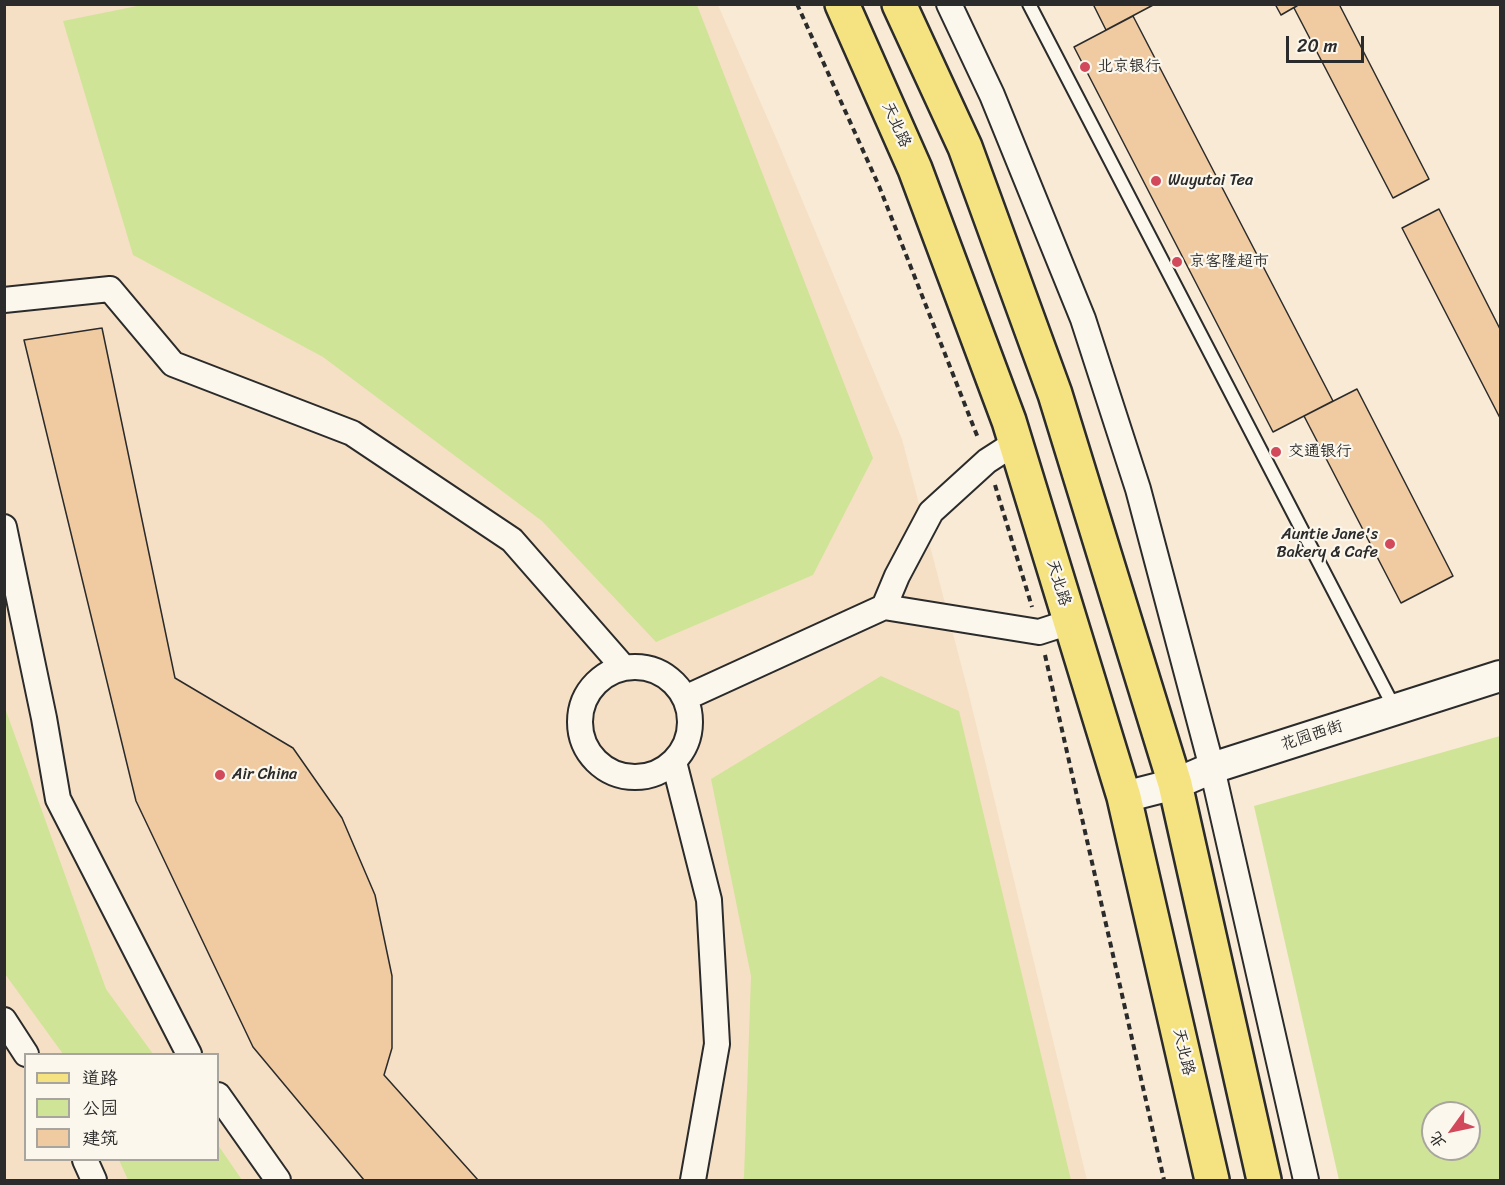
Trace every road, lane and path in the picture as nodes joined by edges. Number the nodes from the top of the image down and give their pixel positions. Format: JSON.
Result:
{"nodes":[{"id":1,"x":797,"y":4,"type":"edge"},
{"id":2,"x":842,"y":4,"type":"edge"},
{"id":3,"x":899,"y":4,"type":"edge"},
{"id":4,"x":949,"y":4,"type":"edge"},
{"id":5,"x":1029,"y":4,"type":"edge"},
{"id":6,"x":4,"y":300,"type":"edge"},
{"id":7,"x":1015,"y":443,"type":"junction"},
{"id":8,"x":987,"y":461,"type":"junction"},
{"id":9,"x":4,"y":526,"type":"edge"},
{"id":10,"x":884,"y":608,"type":"junction"},
{"id":11,"x":1070,"y":622,"type":"junction"},
{"id":12,"x":1039,"y":632,"type":"junction"},
{"id":13,"x":624,"y":668,"type":"junction"},
{"id":14,"x":1500,"y":676,"type":"edge"},
{"id":15,"x":685,"y":698,"type":"junction"},
{"id":16,"x":1395,"y":710,"type":"junction"},
{"id":17,"x":675,"y":762,"type":"junction"},
{"id":18,"x":1212,"y":768,"type":"junction"},
{"id":19,"x":1175,"y":784,"type":"junction"},
{"id":20,"x":1125,"y":797,"type":"junction"},
{"id":21,"x":4,"y":1020,"type":"edge"},
{"id":22,"x":25,"y":1053,"type":"edge"},
{"id":23,"x":188,"y":1053,"type":"edge"},
{"id":24,"x":219,"y":1096,"type":"edge"},
{"id":25,"x":85,"y":1161,"type":"edge"},
{"id":26,"x":94,"y":1180,"type":"edge"},
{"id":27,"x":278,"y":1180,"type":"edge"},
{"id":28,"x":693,"y":1180,"type":"edge"},
{"id":29,"x":1164,"y":1180,"type":"edge"},
{"id":30,"x":1212,"y":1180,"type":"edge"},
{"id":31,"x":1264,"y":1180,"type":"edge"},
{"id":32,"x":1306,"y":1180,"type":"edge"}],
"edges":[{"from":1,"to":8,"type":"path"},
{"from":2,"to":7,"type":"main road","name":"天北路"},
{"from":3,"to":19,"type":"main road"},
{"from":4,"to":18,"type":"street"},
{"from":5,"to":16,"type":"lane"},
{"from":6,"to":13,"type":"street"},
{"from":7,"to":8,"type":"street"},
{"from":7,"to":11,"type":"main road","name":"天北路"},
{"from":8,"to":10,"type":"street"},
{"from":8,"to":12,"type":"path"},
{"from":9,"to":23,"type":"street"},
{"from":10,"to":12,"type":"street"},
{"from":10,"to":15,"type":"street"},
{"from":11,"to":12,"type":"street"},
{"from":11,"to":20,"type":"main road","name":"天北路"},
{"from":12,"to":29,"type":"path"},
{"from":13,"to":15,"type":"street"},
{"from":13,"to":17,"type":"street"},
{"from":14,"to":16,"type":"street","name":"花园西街"},
{"from":15,"to":17,"type":"street"},
{"from":16,"to":18,"type":"street","name":"花园西街"},
{"from":17,"to":28,"type":"street"},
{"from":18,"to":19,"type":"street","name":"花园西街"},
{"from":18,"to":32,"type":"street"},
{"from":19,"to":20,"type":"street","name":"花园西街"},
{"from":19,"to":31,"type":"main road"},
{"from":20,"to":30,"type":"main road","name":"天北路"},
{"from":21,"to":22,"type":"street"},
{"from":24,"to":27,"type":"street"},
{"from":25,"to":26,"type":"street"}]}
